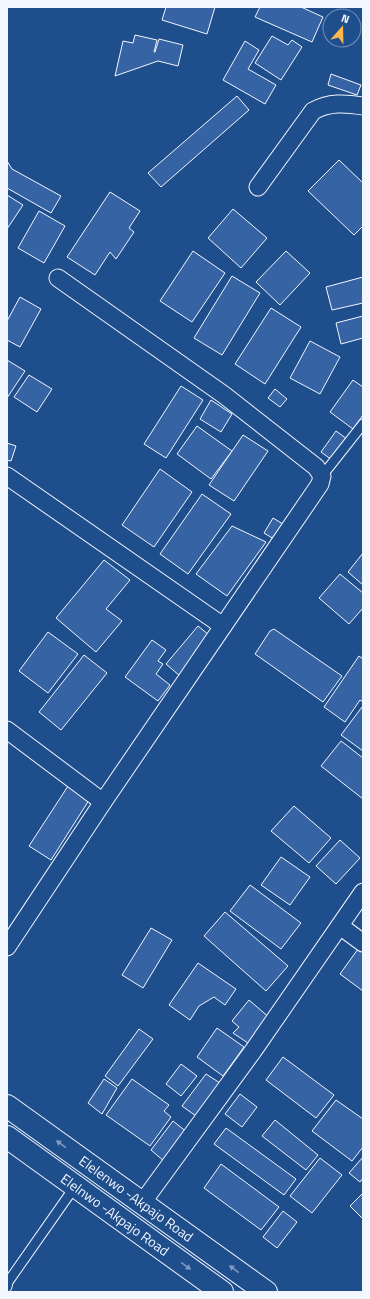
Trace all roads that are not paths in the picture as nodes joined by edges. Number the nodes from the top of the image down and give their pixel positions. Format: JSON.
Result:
{"nodes":[{"id":1,"x":363,"y":106,"type":"edge"},
{"id":2,"x":258,"y":187,"type":"dead end"},
{"id":3,"x":58,"y":278,"type":"dead end"},
{"id":4,"x":363,"y":424,"type":"edge"},
{"id":5,"x":7,"y":476,"type":"edge"},
{"id":6,"x":322,"y":476,"type":"junction"},
{"id":7,"x":223,"y":626,"type":"junction"},
{"id":8,"x":7,"y":730,"type":"edge"},
{"id":9,"x":103,"y":802,"type":"junction"},
{"id":10,"x":363,"y":892,"type":"edge"},
{"id":11,"x":340,"y":926,"type":"junction"},
{"id":12,"x":363,"y":943,"type":"edge"},
{"id":13,"x":7,"y":947,"type":"edge"},
{"id":14,"x":7,"y":1106,"type":"edge"},
{"id":15,"x":7,"y":1137,"type":"edge"},
{"id":16,"x":76,"y":1185,"type":"junction"},
{"id":17,"x":142,"y":1203,"type":"junction"},
{"id":18,"x":7,"y":1286,"type":"edge"},
{"id":19,"x":222,"y":1292,"type":"edge"},
{"id":20,"x":266,"y":1292,"type":"edge"}],
"edges":[{"from":1,"to":2,"type":"street"},
{"from":3,"to":6,"type":"street"},
{"from":4,"to":6,"type":"lane"},
{"from":5,"to":7,"type":"street"},
{"from":6,"to":7,"type":"street"},
{"from":7,"to":9,"type":"street"},
{"from":8,"to":9,"type":"street"},
{"from":9,"to":13,"type":"street"},
{"from":10,"to":11,"type":"street"},
{"from":11,"to":12,"type":"street"},
{"from":11,"to":17,"type":"street"},
{"from":17,"to":14,"type":"main road","name":"Elelenwo -Akpajo Road","one_way":true},
{"from":15,"to":16,"type":"main road","name":"Elelnwo -Akpajo Road"},
{"from":16,"to":18,"type":"lane"},
{"from":16,"to":19,"type":"main road","name":"Elelnwo -Akpajo Road","one_way":true},
{"from":20,"to":17,"type":"main road","name":"Elelenwo -Akpajo Road","one_way":true}]}
